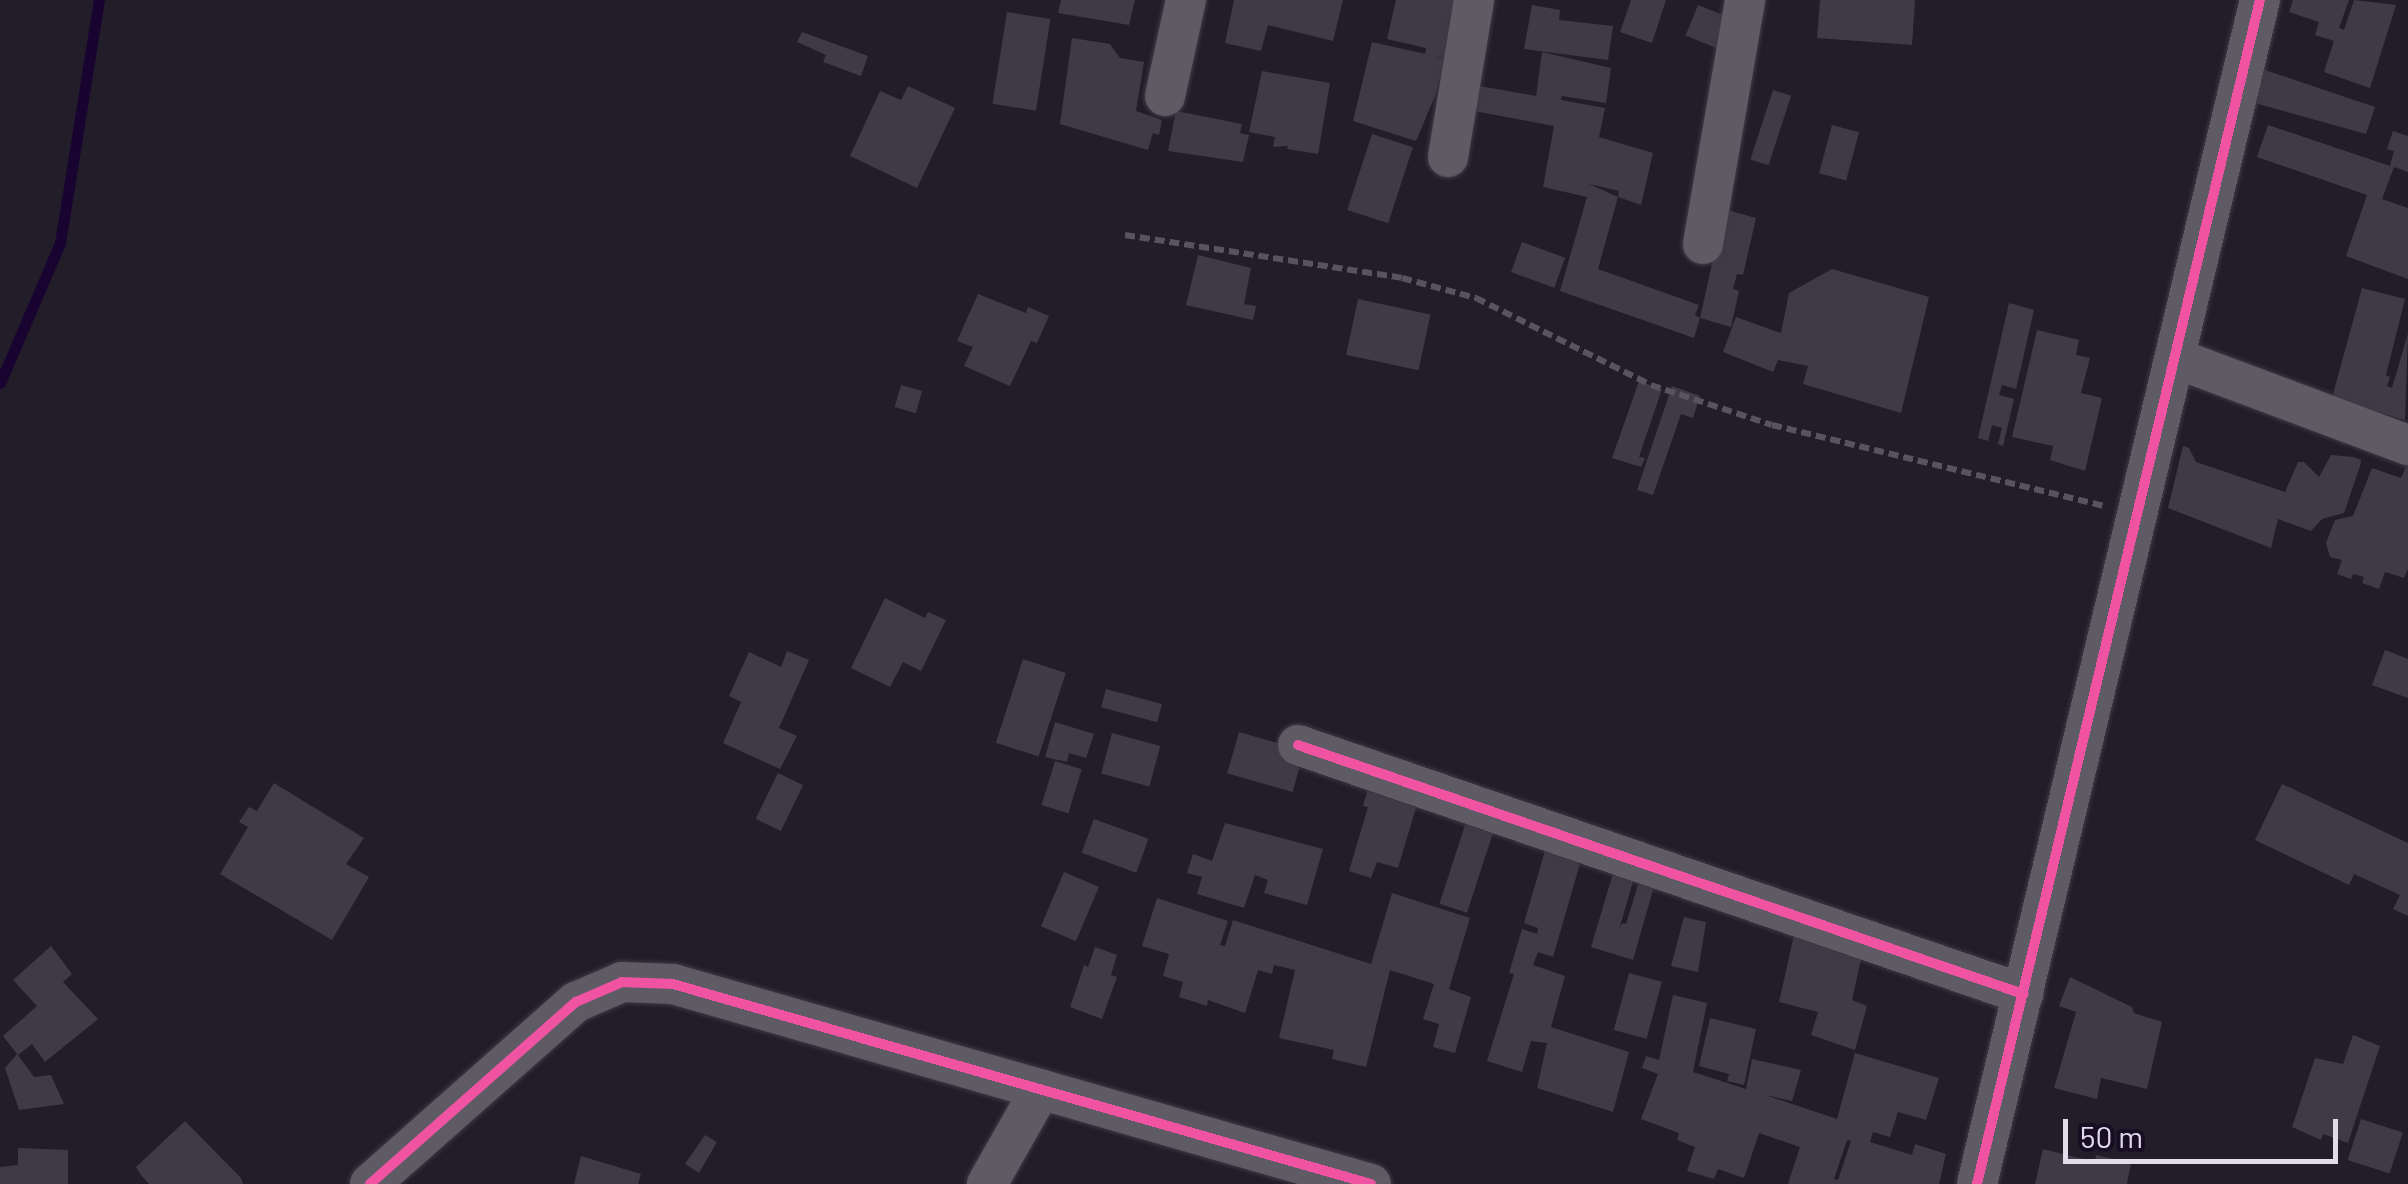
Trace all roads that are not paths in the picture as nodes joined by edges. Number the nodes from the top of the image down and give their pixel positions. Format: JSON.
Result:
{"nodes":[{"id":1,"x":1186,"y":0,"type":"edge"},
{"id":2,"x":1474,"y":0,"type":"edge"},
{"id":3,"x":1744,"y":0,"type":"edge"},
{"id":4,"x":2260,"y":0,"type":"edge"},
{"id":5,"x":1166,"y":96,"type":"dead end"},
{"id":6,"x":1448,"y":158,"type":"dead end"},
{"id":7,"x":1702,"y":244,"type":"dead end"},
{"id":8,"x":2178,"y":359,"type":"junction"},
{"id":9,"x":2408,"y":445,"type":"edge"},
{"id":10,"x":1298,"y":745,"type":"dead end"},
{"id":11,"x":2023,"y":994,"type":"junction"},
{"id":12,"x":1041,"y":1089,"type":"junction"},
{"id":13,"x":370,"y":1184,"type":"edge"},
{"id":14,"x":988,"y":1184,"type":"edge"},
{"id":15,"x":1371,"y":1184,"type":"edge"},
{"id":16,"x":1977,"y":1184,"type":"edge"}],
"edges":[{"from":1,"to":5,"type":"street"},
{"from":2,"to":6,"type":"street"},
{"from":3,"to":7,"type":"street"},
{"from":4,"to":8,"type":"street"},
{"from":8,"to":9,"type":"street"},
{"from":8,"to":11,"type":"street"},
{"from":10,"to":11,"type":"street"},
{"from":11,"to":16,"type":"street"},
{"from":12,"to":13,"type":"street"},
{"from":12,"to":14,"type":"street"},
{"from":12,"to":15,"type":"street"}]}
